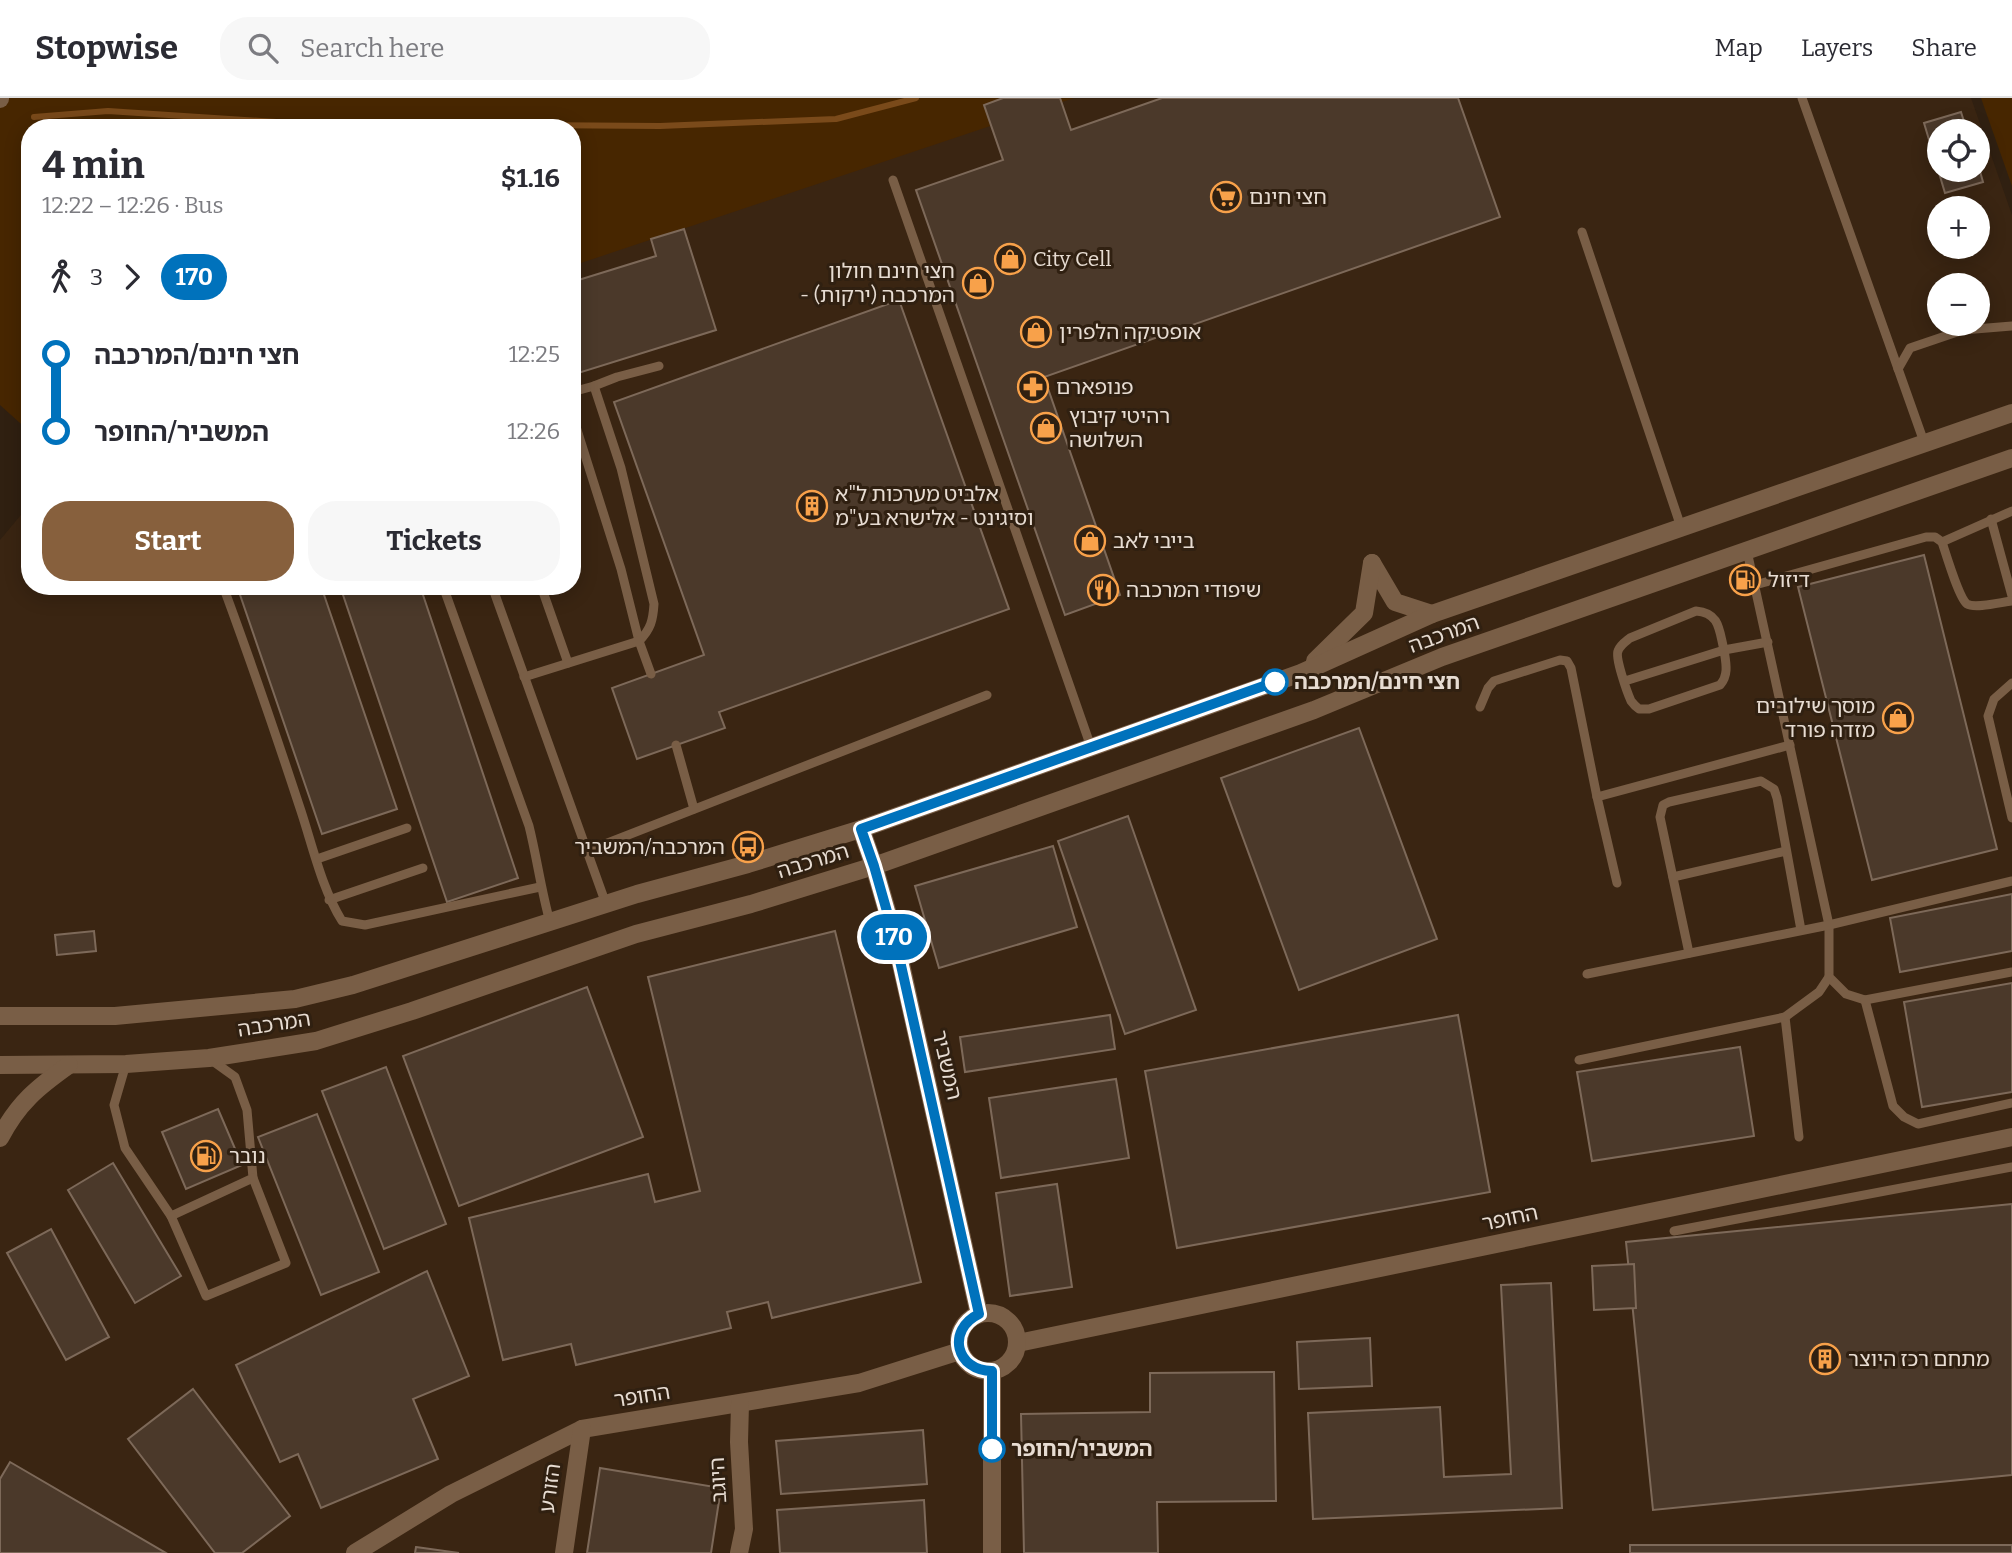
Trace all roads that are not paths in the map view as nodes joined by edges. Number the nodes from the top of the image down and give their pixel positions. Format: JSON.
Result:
{"nodes":[{"id":1,"x":1802,"y":98,"type":"edge"},
{"id":2,"x":893,"y":180,"type":"dead end"},
{"id":3,"x":1582,"y":232,"type":"dead end"},
{"id":4,"x":2012,"y":326,"type":"edge"},
{"id":5,"x":659,"y":366,"type":"dead end"},
{"id":6,"x":1898,"y":369,"type":"junction"},
{"id":7,"x":594,"y":386,"type":"junction"},
{"id":8,"x":581,"y":390,"type":"edge"},
{"id":9,"x":2012,"y":413,"type":"edge"},
{"id":10,"x":581,"y":442,"type":"edge"},
{"id":11,"x":1924,"y":442,"type":"junction"},
{"id":12,"x":2012,"y":458,"type":"edge"},
{"id":13,"x":2012,"y":511,"type":"edge"},
{"id":14,"x":1991,"y":519,"type":"junction"},
{"id":15,"x":1681,"y":527,"type":"junction"},
{"id":16,"x":1942,"y":542,"type":"junction"},
{"id":17,"x":1747,"y":551,"type":"junction"},
{"id":18,"x":1755,"y":585,"type":"junction"},
{"id":19,"x":226,"y":595,"type":"edge"},
{"id":20,"x":446,"y":595,"type":"edge"},
{"id":21,"x":495,"y":595,"type":"edge"},
{"id":22,"x":544,"y":595,"type":"edge"},
{"id":23,"x":2012,"y":598,"type":"edge"},
{"id":24,"x":1432,"y":614,"type":"junction"},
{"id":25,"x":639,"y":641,"type":"junction"},
{"id":26,"x":1768,"y":642,"type":"junction"},
{"id":27,"x":1724,"y":650,"type":"junction"},
{"id":28,"x":568,"y":663,"type":"junction"},
{"id":29,"x":1301,"y":673,"type":"junction"},
{"id":30,"x":651,"y":674,"type":"dead end"},
{"id":31,"x":524,"y":677,"type":"junction"},
{"id":32,"x":1625,"y":681,"type":"junction"},
{"id":33,"x":2012,"y":683,"type":"edge"},
{"id":34,"x":987,"y":695,"type":"dead end"},
{"id":35,"x":1480,"y":707,"type":"dead end"},
{"id":36,"x":676,"y":745,"type":"dead end"},
{"id":37,"x":1790,"y":745,"type":"junction"},
{"id":38,"x":1091,"y":747,"type":"junction"},
{"id":39,"x":1597,"y":797,"type":"junction"},
{"id":40,"x":694,"y":809,"type":"junction"},
{"id":41,"x":2012,"y":818,"type":"edge"},
{"id":42,"x":407,"y":828,"type":"dead end"},
{"id":43,"x":861,"y":829,"type":"junction"},
{"id":44,"x":587,"y":851,"type":"junction"},
{"id":45,"x":1786,"y":851,"type":"junction"},
{"id":46,"x":317,"y":859,"type":"junction"},
{"id":47,"x":874,"y":866,"type":"junction"},
{"id":48,"x":423,"y":869,"type":"dead end"},
{"id":49,"x":1672,"y":877,"type":"junction"},
{"id":50,"x":2012,"y":881,"type":"edge"},
{"id":51,"x":1617,"y":883,"type":"dead end"},
{"id":52,"x":540,"y":887,"type":"junction"},
{"id":53,"x":329,"y":900,"type":"junction"},
{"id":54,"x":606,"y":904,"type":"junction"},
{"id":55,"x":550,"y":922,"type":"junction"},
{"id":56,"x":1829,"y":925,"type":"junction"},
{"id":57,"x":1801,"y":930,"type":"junction"},
{"id":58,"x":1689,"y":953,"type":"junction"},
{"id":59,"x":2012,"y":972,"type":"edge"},
{"id":60,"x":1587,"y":974,"type":"dead end"},
{"id":61,"x":1829,"y":977,"type":"junction"},
{"id":62,"x":1865,"y":1000,"type":"junction"},
{"id":63,"x":0,"y":1016,"type":"edge"},
{"id":64,"x":1785,"y":1017,"type":"junction"},
{"id":65,"x":209,"y":1058,"type":"junction"},
{"id":66,"x":1578,"y":1060,"type":"dead end"},
{"id":67,"x":125,"y":1064,"type":"junction"},
{"id":68,"x":0,"y":1065,"type":"edge"},
{"id":69,"x":69,"y":1065,"type":"junction"},
{"id":70,"x":2012,"y":1103,"type":"edge"},
{"id":71,"x":1798,"y":1137,"type":"dead end"},
{"id":72,"x":2012,"y":1137,"type":"edge"},
{"id":73,"x":0,"y":1138,"type":"edge"},
{"id":74,"x":2012,"y":1167,"type":"edge"},
{"id":75,"x":253,"y":1178,"type":"junction"},
{"id":76,"x":172,"y":1216,"type":"junction"},
{"id":77,"x":1674,"y":1231,"type":"dead end"},
{"id":78,"x":979,"y":1314,"type":"junction"},
{"id":79,"x":1018,"y":1343,"type":"junction"},
{"id":80,"x":960,"y":1351,"type":"junction"},
{"id":81,"x":992,"y":1371,"type":"junction"},
{"id":82,"x":740,"y":1404,"type":"junction"},
{"id":83,"x":582,"y":1429,"type":"junction"},
{"id":84,"x":355,"y":1553,"type":"edge"},
{"id":85,"x":564,"y":1553,"type":"edge"},
{"id":86,"x":739,"y":1553,"type":"edge"},
{"id":87,"x":992,"y":1553,"type":"edge"}],
"edges":[{"from":1,"to":6,"type":"lane"},
{"from":2,"to":38,"type":"lane"},
{"from":3,"to":15,"type":"lane"},
{"from":4,"to":6,"type":"lane"},
{"from":5,"to":7,"type":"lane"},
{"from":6,"to":11,"type":"lane"},
{"from":7,"to":8,"type":"lane"},
{"from":7,"to":25,"type":"lane"},
{"from":9,"to":11,"type":"street","name":"המרכבה"},
{"from":10,"to":25,"type":"lane"},
{"from":11,"to":15,"type":"street","name":"המרכבה"},
{"from":12,"to":17,"type":"street","name":"המרכבה"},
{"from":13,"to":14,"type":"lane"},
{"from":14,"to":16,"type":"lane"},
{"from":14,"to":23,"type":"lane"},
{"from":15,"to":24,"type":"street","name":"המרכבה"},
{"from":16,"to":18,"type":"lane"},
{"from":16,"to":23,"type":"lane"},
{"from":17,"to":18,"type":"lane"},
{"from":17,"to":47,"type":"street","name":"המרכבה"},
{"from":18,"to":26,"type":"lane"},
{"from":19,"to":46,"type":"lane"},
{"from":20,"to":52,"type":"lane"},
{"from":21,"to":31,"type":"lane"},
{"from":22,"to":28,"type":"lane"},
{"from":24,"to":29,"type":"street","name":"המרכבה"},
{"from":24,"to":29,"type":"street"},
{"from":25,"to":28,"type":"lane"},
{"from":25,"to":30,"type":"lane"},
{"from":26,"to":27,"type":"lane"},
{"from":26,"to":37,"type":"lane"},
{"from":27,"to":32,"type":"lane"},
{"from":27,"to":32,"type":"lane"},
{"from":27,"to":32,"type":"lane"},
{"from":28,"to":31,"type":"lane"},
{"from":29,"to":38,"type":"street","name":"המרכבה"},
{"from":31,"to":44,"type":"lane"},
{"from":33,"to":41,"type":"lane"},
{"from":34,"to":40,"type":"lane"},
{"from":35,"to":39,"type":"lane"},
{"from":36,"to":40,"type":"lane"},
{"from":37,"to":39,"type":"lane"},
{"from":37,"to":56,"type":"lane"},
{"from":38,"to":43,"type":"street","name":"המרכבה"},
{"from":39,"to":51,"type":"lane"},
{"from":40,"to":44,"type":"lane"},
{"from":42,"to":46,"type":"lane"},
{"from":43,"to":47,"type":"street","name":"המשביר"},
{"from":43,"to":54,"type":"street","name":"המרכבה"},
{"from":44,"to":54,"type":"lane"},
{"from":45,"to":49,"type":"lane"},
{"from":45,"to":49,"type":"lane"},
{"from":45,"to":57,"type":"lane"},
{"from":46,"to":53,"type":"lane"},
{"from":47,"to":65,"type":"street","name":"המרכבה"},
{"from":47,"to":78,"type":"street","name":"המשביר"},
{"from":48,"to":53,"type":"lane"},
{"from":49,"to":58,"type":"lane"},
{"from":50,"to":56,"type":"lane"},
{"from":52,"to":53,"type":"lane"},
{"from":52,"to":55,"type":"lane"},
{"from":54,"to":55,"type":"street","name":"המרכבה"},
{"from":55,"to":63,"type":"street","name":"המרכבה"},
{"from":56,"to":57,"type":"lane"},
{"from":56,"to":61,"type":"lane"},
{"from":57,"to":58,"type":"lane"},
{"from":58,"to":60,"type":"lane"},
{"from":59,"to":62,"type":"lane"},
{"from":61,"to":62,"type":"lane"},
{"from":61,"to":64,"type":"lane"},
{"from":62,"to":70,"type":"lane"},
{"from":64,"to":66,"type":"lane"},
{"from":64,"to":71,"type":"lane"},
{"from":65,"to":67,"type":"street","name":"המרכבה"},
{"from":65,"to":75,"type":"lane"},
{"from":67,"to":69,"type":"street","name":"המרכבה"},
{"from":67,"to":76,"type":"lane"},
{"from":68,"to":69,"type":"street","name":"המרכבה"},
{"from":69,"to":73,"type":"street"},
{"from":72,"to":79,"type":"street","name":"החופר"},
{"from":74,"to":77,"type":"lane"},
{"from":75,"to":76,"type":"lane"},
{"from":75,"to":76,"type":"lane"},
{"from":78,"to":79,"type":"street"},
{"from":78,"to":80,"type":"street"},
{"from":79,"to":81,"type":"street"},
{"from":80,"to":81,"type":"street"},
{"from":80,"to":82,"type":"street","name":"החופר"},
{"from":81,"to":87,"type":"street"},
{"from":82,"to":83,"type":"street","name":"החופר"},
{"from":82,"to":86,"type":"street","name":"היוגב"},
{"from":83,"to":84,"type":"street","name":"החופר"},
{"from":83,"to":85,"type":"street","name":"הזורע"}]}
